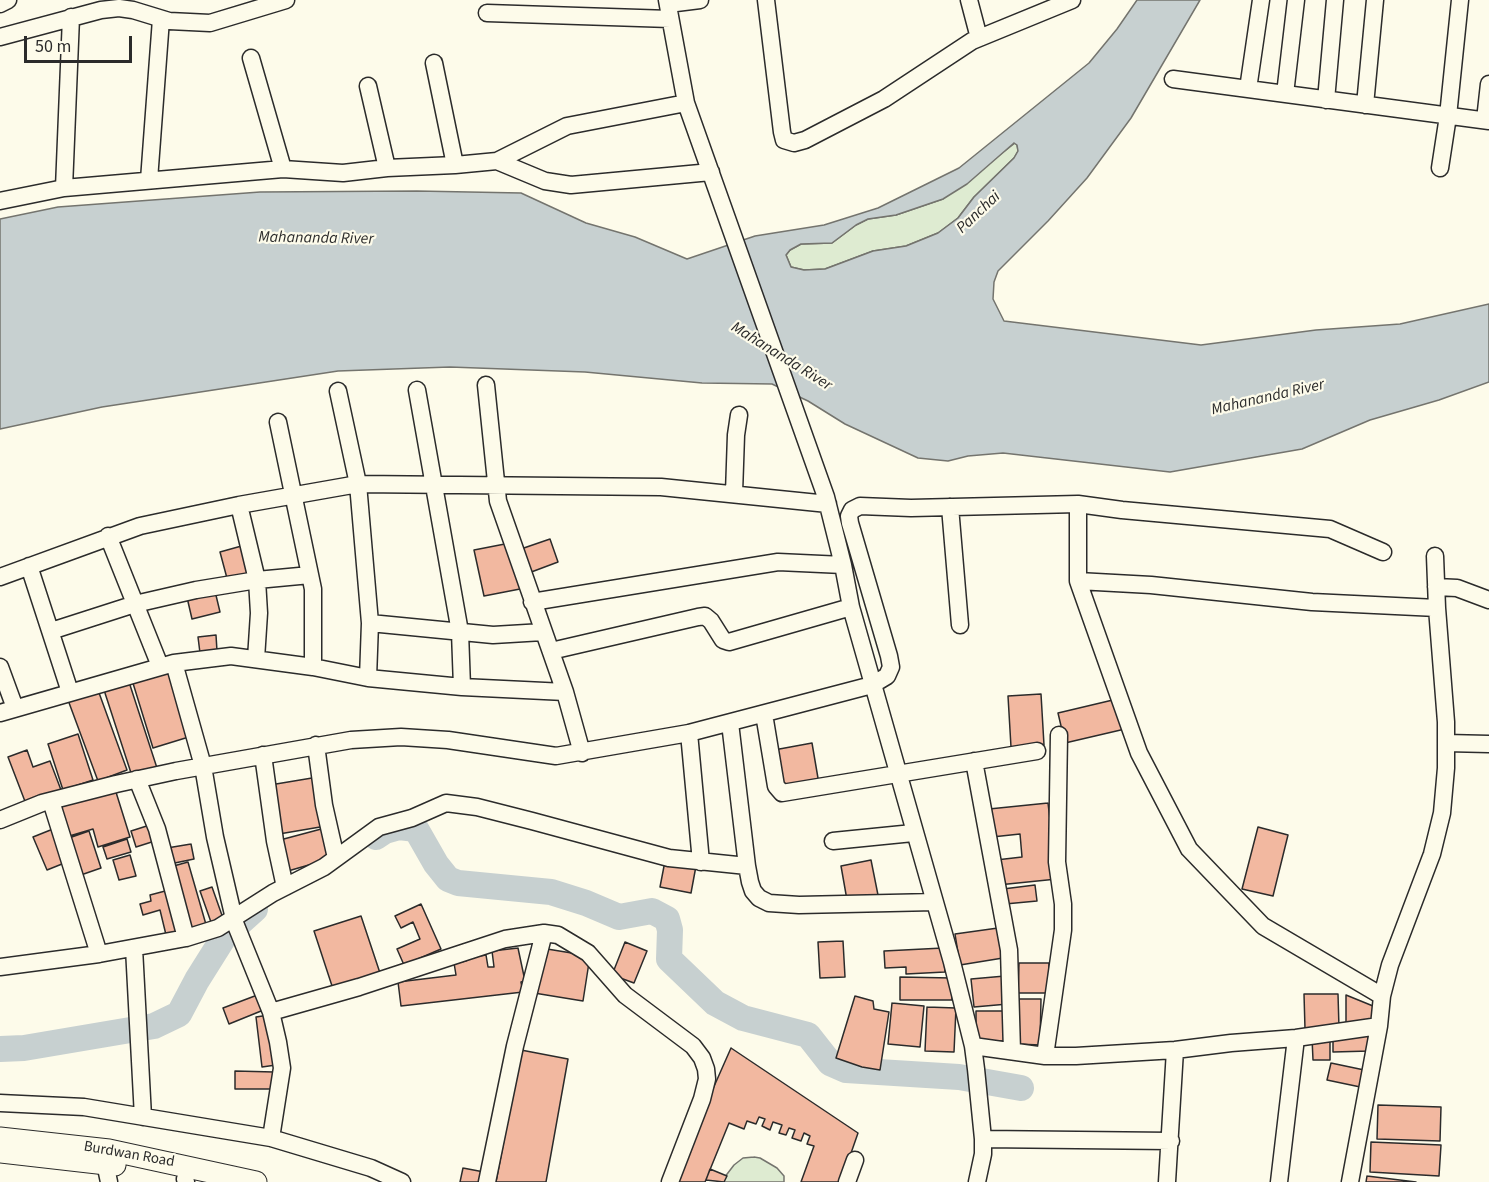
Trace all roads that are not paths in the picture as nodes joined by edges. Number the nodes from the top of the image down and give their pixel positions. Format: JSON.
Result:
{"nodes":[{"id":1,"x":8,"y":0,"type":"edge"},
{"id":2,"x":228,"y":0,"type":"edge"},
{"id":3,"x":286,"y":0,"type":"edge"},
{"id":4,"x":700,"y":0,"type":"edge"},
{"id":5,"x":766,"y":0,"type":"edge"},
{"id":6,"x":969,"y":0,"type":"edge"},
{"id":7,"x":1072,"y":0,"type":"edge"},
{"id":8,"x":1261,"y":0,"type":"edge"},
{"id":9,"x":1296,"y":0,"type":"edge"},
{"id":10,"x":1335,"y":0,"type":"edge"},
{"id":11,"x":1375,"y":0,"type":"edge"},
{"id":12,"x":1460,"y":0,"type":"edge"},
{"id":13,"x":0,"y":4,"type":"edge"},
{"id":14,"x":1046,"y":5,"type":"edge"},
{"id":15,"x":669,"y":8,"type":"edge"},
{"id":16,"x":487,"y":13,"type":"dead end"},
{"id":17,"x":71,"y":17,"type":"junction"},
{"id":18,"x":228,"y":18,"type":"junction"},
{"id":19,"x":161,"y":19,"type":"junction"},
{"id":20,"x":0,"y":37,"type":"edge"},
{"id":21,"x":979,"y":38,"type":"junction"},
{"id":22,"x":251,"y":58,"type":"dead end"},
{"id":23,"x":434,"y":63,"type":"dead end"},
{"id":24,"x":1173,"y":80,"type":"dead end"},
{"id":25,"x":1489,"y":84,"type":"edge"},
{"id":26,"x":368,"y":86,"type":"dead end"},
{"id":27,"x":1248,"y":89,"type":"junction"},
{"id":28,"x":1286,"y":94,"type":"junction"},
{"id":29,"x":1326,"y":100,"type":"junction"},
{"id":30,"x":686,"y":103,"type":"junction"},
{"id":31,"x":1365,"y":105,"type":"junction"},
{"id":32,"x":1448,"y":116,"type":"junction"},
{"id":33,"x":1487,"y":121,"type":"edge"},
{"id":34,"x":497,"y":160,"type":"junction"},
{"id":35,"x":455,"y":165,"type":"junction"},
{"id":36,"x":387,"y":168,"type":"junction"},
{"id":37,"x":1440,"y":168,"type":"dead end"},
{"id":38,"x":283,"y":169,"type":"junction"},
{"id":39,"x":711,"y":172,"type":"junction"},
{"id":40,"x":149,"y":180,"type":"junction"},
{"id":41,"x":64,"y":188,"type":"junction"},
{"id":42,"x":0,"y":201,"type":"edge"},
{"id":43,"x":486,"y":385,"type":"dead end"},
{"id":44,"x":417,"y":390,"type":"dead end"},
{"id":45,"x":338,"y":391,"type":"dead end"},
{"id":46,"x":739,"y":415,"type":"dead end"},
{"id":47,"x":278,"y":423,"type":"dead end"},
{"id":48,"x":358,"y":484,"type":"junction"},
{"id":49,"x":434,"y":485,"type":"junction"},
{"id":50,"x":495,"y":485,"type":"junction"},
{"id":51,"x":294,"y":494,"type":"junction"},
{"id":52,"x":734,"y":494,"type":"junction"},
{"id":53,"x":826,"y":498,"type":"junction"},
{"id":54,"x":1078,"y":504,"type":"junction"},
{"id":55,"x":239,"y":505,"type":"junction"},
{"id":56,"x":950,"y":507,"type":"junction"},
{"id":57,"x":108,"y":536,"type":"junction"},
{"id":58,"x":1383,"y":552,"type":"dead end"},
{"id":59,"x":1435,"y":555,"type":"dead end"},
{"id":60,"x":843,"y":565,"type":"junction"},
{"id":61,"x":29,"y":566,"type":"junction"},
{"id":62,"x":310,"y":575,"type":"junction"},
{"id":63,"x":0,"y":577,"type":"edge"},
{"id":64,"x":257,"y":580,"type":"junction"},
{"id":65,"x":1078,"y":581,"type":"junction"},
{"id":66,"x":1436,"y":587,"type":"junction"},
{"id":67,"x":1489,"y":600,"type":"edge"},
{"id":68,"x":532,"y":602,"type":"junction"},
{"id":69,"x":135,"y":604,"type":"junction"},
{"id":70,"x":851,"y":607,"type":"junction"},
{"id":71,"x":1437,"y":608,"type":"junction"},
{"id":72,"x":370,"y":623,"type":"junction"},
{"id":73,"x":960,"y":626,"type":"dead end"},
{"id":74,"x":51,"y":632,"type":"junction"},
{"id":75,"x":543,"y":632,"type":"junction"},
{"id":76,"x":460,"y":633,"type":"junction"},
{"id":77,"x":551,"y":651,"type":"junction"},
{"id":78,"x":256,"y":659,"type":"junction"},
{"id":79,"x":167,"y":665,"type":"junction"},
{"id":80,"x":0,"y":667,"type":"edge"},
{"id":81,"x":313,"y":667,"type":"junction"},
{"id":82,"x":368,"y":678,"type":"junction"},
{"id":83,"x":872,"y":685,"type":"junction"},
{"id":84,"x":462,"y":687,"type":"junction"},
{"id":85,"x":70,"y":692,"type":"junction"},
{"id":86,"x":565,"y":692,"type":"junction"},
{"id":87,"x":8,"y":710,"type":"edge"},
{"id":88,"x":764,"y":714,"type":"junction"},
{"id":89,"x":730,"y":723,"type":"junction"},
{"id":90,"x":689,"y":733,"type":"junction"},
{"id":91,"x":1059,"y":735,"type":"dead end"},
{"id":92,"x":1446,"y":743,"type":"junction"},
{"id":93,"x":1489,"y":744,"type":"edge"},
{"id":94,"x":316,"y":746,"type":"junction"},
{"id":95,"x":1037,"y":751,"type":"dead end"},
{"id":96,"x":582,"y":753,"type":"junction"},
{"id":97,"x":262,"y":755,"type":"junction"},
{"id":98,"x":974,"y":761,"type":"junction"},
{"id":99,"x":203,"y":766,"type":"junction"},
{"id":100,"x":897,"y":773,"type":"junction"},
{"id":101,"x":137,"y":779,"type":"junction"},
{"id":102,"x":51,"y":801,"type":"junction"},
{"id":103,"x":0,"y":820,"type":"edge"},
{"id":104,"x":913,"y":833,"type":"junction"},
{"id":105,"x":833,"y":841,"type":"dead end"},
{"id":106,"x":336,"y":858,"type":"junction"},
{"id":107,"x":701,"y":862,"type":"junction"},
{"id":108,"x":747,"y":866,"type":"junction"},
{"id":109,"x":285,"y":887,"type":"junction"},
{"id":110,"x":935,"y":902,"type":"junction"},
{"id":111,"x":236,"y":924,"type":"junction"},
{"id":112,"x":544,"y":933,"type":"junction"},
{"id":113,"x":186,"y":938,"type":"junction"},
{"id":114,"x":134,"y":948,"type":"junction"},
{"id":115,"x":99,"y":954,"type":"junction"},
{"id":116,"x":0,"y":967,"type":"edge"},
{"id":117,"x":1382,"y":996,"type":"junction"},
{"id":118,"x":271,"y":1012,"type":"junction"},
{"id":119,"x":1379,"y":1026,"type":"junction"},
{"id":120,"x":1296,"y":1038,"type":"junction"},
{"id":121,"x":973,"y":1046,"type":"junction"},
{"id":122,"x":1175,"y":1050,"type":"junction"},
{"id":123,"x":1012,"y":1051,"type":"junction"},
{"id":124,"x":1045,"y":1056,"type":"junction"},
{"id":125,"x":0,"y":1103,"type":"edge"},
{"id":126,"x":143,"y":1117,"type":"junction"},
{"id":127,"x":0,"y":1138,"type":"edge"},
{"id":128,"x":271,"y":1138,"type":"junction"},
{"id":129,"x":983,"y":1139,"type":"junction"},
{"id":130,"x":1171,"y":1141,"type":"junction"},
{"id":131,"x":0,"y":1152,"type":"edge"},
{"id":132,"x":855,"y":1160,"type":"dead end"},
{"id":133,"x":107,"y":1173,"type":"edge"},
{"id":134,"x":189,"y":1181,"type":"edge"},
{"id":135,"x":256,"y":1182,"type":"edge"},
{"id":136,"x":402,"y":1182,"type":"edge"},
{"id":137,"x":488,"y":1182,"type":"edge"},
{"id":138,"x":670,"y":1182,"type":"edge"},
{"id":139,"x":848,"y":1182,"type":"edge"},
{"id":140,"x":977,"y":1182,"type":"edge"},
{"id":141,"x":1167,"y":1182,"type":"edge"},
{"id":142,"x":1279,"y":1182,"type":"edge"},
{"id":143,"x":1350,"y":1182,"type":"edge"}],
"edges":[{"from":1,"to":13,"type":"street"},
{"from":2,"to":18,"type":"street"},
{"from":3,"to":18,"type":"street"},
{"from":4,"to":15,"type":"street"},
{"from":5,"to":21,"type":"street"},
{"from":6,"to":21,"type":"street"},
{"from":7,"to":14,"type":"street"},
{"from":8,"to":27,"type":"street"},
{"from":9,"to":28,"type":"street"},
{"from":10,"to":29,"type":"street"},
{"from":11,"to":31,"type":"street"},
{"from":12,"to":32,"type":"street"},
{"from":14,"to":21,"type":"street"},
{"from":15,"to":16,"type":"street"},
{"from":15,"to":30,"type":"street"},
{"from":17,"to":19,"type":"street"},
{"from":17,"to":20,"type":"street"},
{"from":17,"to":41,"type":"street"},
{"from":18,"to":19,"type":"street"},
{"from":19,"to":40,"type":"street"},
{"from":22,"to":38,"type":"street"},
{"from":23,"to":35,"type":"street"},
{"from":24,"to":27,"type":"street"},
{"from":25,"to":33,"type":"street"},
{"from":26,"to":36,"type":"street"},
{"from":27,"to":28,"type":"street"},
{"from":28,"to":29,"type":"street"},
{"from":29,"to":31,"type":"street"},
{"from":30,"to":34,"type":"street"},
{"from":30,"to":39,"type":"street"},
{"from":31,"to":32,"type":"street"},
{"from":32,"to":33,"type":"street"},
{"from":32,"to":37,"type":"street"},
{"from":34,"to":35,"type":"street"},
{"from":34,"to":39,"type":"street"},
{"from":35,"to":36,"type":"street"},
{"from":36,"to":38,"type":"street"},
{"from":38,"to":40,"type":"street"},
{"from":39,"to":53,"type":"street"},
{"from":40,"to":41,"type":"street"},
{"from":41,"to":42,"type":"street"},
{"from":43,"to":50,"type":"street"},
{"from":44,"to":49,"type":"street"},
{"from":45,"to":48,"type":"street"},
{"from":46,"to":52,"type":"street"},
{"from":47,"to":51,"type":"street"},
{"from":48,"to":49,"type":"street"},
{"from":48,"to":51,"type":"street"},
{"from":48,"to":72,"type":"street"},
{"from":49,"to":50,"type":"street"},
{"from":49,"to":76,"type":"street"},
{"from":50,"to":52,"type":"street"},
{"from":50,"to":68,"type":"street"},
{"from":51,"to":55,"type":"street"},
{"from":51,"to":62,"type":"street"},
{"from":52,"to":53,"type":"street"},
{"from":53,"to":60,"type":"street"},
{"from":54,"to":56,"type":"street"},
{"from":54,"to":58,"type":"street"},
{"from":54,"to":65,"type":"street"},
{"from":55,"to":57,"type":"street"},
{"from":55,"to":64,"type":"street"},
{"from":56,"to":73,"type":"street"},
{"from":56,"to":83,"type":"street"},
{"from":57,"to":61,"type":"street"},
{"from":57,"to":69,"type":"street"},
{"from":59,"to":66,"type":"street"},
{"from":60,"to":68,"type":"street"},
{"from":60,"to":70,"type":"street"},
{"from":61,"to":63,"type":"street"},
{"from":61,"to":74,"type":"street"},
{"from":62,"to":64,"type":"street"},
{"from":62,"to":81,"type":"street"},
{"from":64,"to":69,"type":"street"},
{"from":64,"to":78,"type":"street"},
{"from":65,"to":71,"type":"street"},
{"from":65,"to":117,"type":"street"},
{"from":66,"to":67,"type":"street"},
{"from":66,"to":71,"type":"street"},
{"from":68,"to":75,"type":"street"},
{"from":69,"to":74,"type":"street"},
{"from":69,"to":79,"type":"street"},
{"from":70,"to":77,"type":"street"},
{"from":70,"to":83,"type":"street"},
{"from":71,"to":92,"type":"street"},
{"from":72,"to":76,"type":"street"},
{"from":72,"to":82,"type":"street"},
{"from":74,"to":85,"type":"street"},
{"from":75,"to":76,"type":"street"},
{"from":75,"to":77,"type":"street"},
{"from":76,"to":84,"type":"street"},
{"from":77,"to":86,"type":"street"},
{"from":78,"to":79,"type":"street"},
{"from":78,"to":81,"type":"street"},
{"from":79,"to":85,"type":"street"},
{"from":79,"to":99,"type":"street"},
{"from":80,"to":87,"type":"street"},
{"from":81,"to":82,"type":"street"},
{"from":82,"to":84,"type":"street"},
{"from":83,"to":88,"type":"street"},
{"from":83,"to":100,"type":"street"},
{"from":84,"to":86,"type":"street"},
{"from":85,"to":87,"type":"street"},
{"from":86,"to":96,"type":"street"},
{"from":88,"to":89,"type":"street"},
{"from":88,"to":100,"type":"street"},
{"from":89,"to":90,"type":"street"},
{"from":89,"to":108,"type":"street"},
{"from":90,"to":96,"type":"street"},
{"from":90,"to":107,"type":"street"},
{"from":91,"to":124,"type":"street"},
{"from":92,"to":93,"type":"street"},
{"from":92,"to":117,"type":"street"},
{"from":94,"to":96,"type":"street"},
{"from":94,"to":97,"type":"street"},
{"from":94,"to":106,"type":"street"},
{"from":95,"to":98,"type":"street"},
{"from":97,"to":99,"type":"street"},
{"from":97,"to":109,"type":"street"},
{"from":98,"to":100,"type":"street"},
{"from":98,"to":123,"type":"street"},
{"from":99,"to":101,"type":"street"},
{"from":99,"to":111,"type":"street"},
{"from":100,"to":104,"type":"street"},
{"from":101,"to":102,"type":"street"},
{"from":101,"to":113,"type":"street"},
{"from":102,"to":103,"type":"street"},
{"from":102,"to":115,"type":"street"},
{"from":104,"to":105,"type":"street"},
{"from":104,"to":110,"type":"street"},
{"from":106,"to":107,"type":"street"},
{"from":106,"to":109,"type":"street"},
{"from":107,"to":108,"type":"street"},
{"from":108,"to":110,"type":"street"},
{"from":109,"to":111,"type":"street"},
{"from":110,"to":121,"type":"street"},
{"from":111,"to":113,"type":"street"},
{"from":111,"to":118,"type":"street"},
{"from":112,"to":118,"type":"street"},
{"from":112,"to":137,"type":"street"},
{"from":112,"to":138,"type":"street"},
{"from":113,"to":114,"type":"street"},
{"from":114,"to":115,"type":"street"},
{"from":114,"to":126,"type":"street"},
{"from":115,"to":116,"type":"street"},
{"from":117,"to":119,"type":"street"},
{"from":118,"to":128,"type":"street"},
{"from":119,"to":120,"type":"street"},
{"from":119,"to":143,"type":"street"},
{"from":120,"to":122,"type":"street"},
{"from":120,"to":142,"type":"street"},
{"from":121,"to":123,"type":"street"},
{"from":121,"to":129,"type":"street"},
{"from":122,"to":124,"type":"street"},
{"from":122,"to":130,"type":"street"},
{"from":123,"to":124,"type":"street"},
{"from":125,"to":126,"type":"street"},
{"from":126,"to":128,"type":"street"},
{"from":127,"to":135,"type":"main road","name":"Burdwan Road"},
{"from":128,"to":136,"type":"street"},
{"from":129,"to":130,"type":"street"},
{"from":129,"to":140,"type":"street"},
{"from":130,"to":141,"type":"street"},
{"from":131,"to":133,"type":"main road","name":"Burdwan Road"},
{"from":132,"to":139,"type":"street"},
{"from":133,"to":134,"type":"main road","name":"Burdwan Road"}]}
